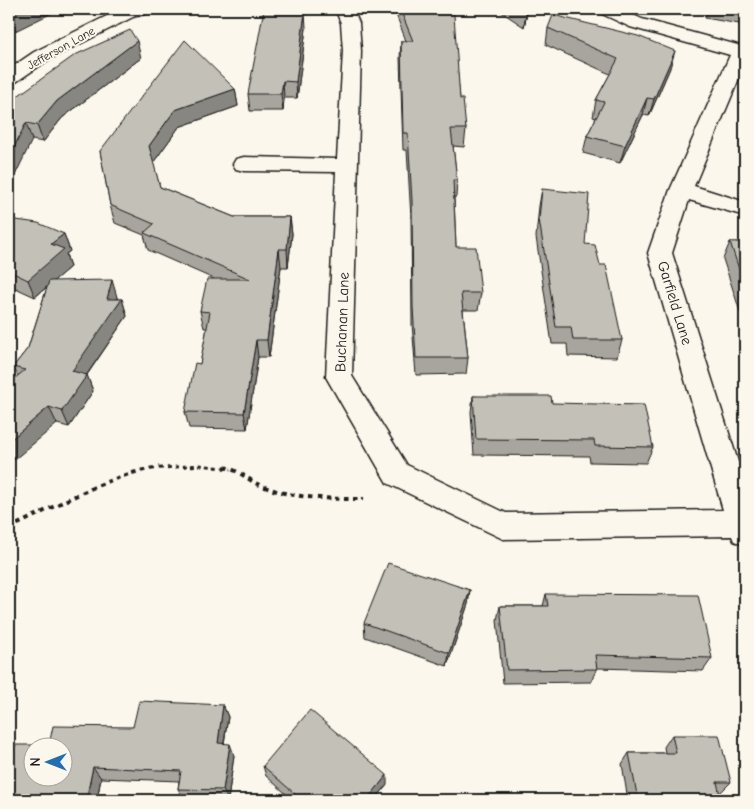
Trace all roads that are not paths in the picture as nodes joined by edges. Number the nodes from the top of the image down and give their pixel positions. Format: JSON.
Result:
{"nodes":[{"id":1,"x":142,"y":9,"type":"edge"},
{"id":2,"x":344,"y":9,"type":"edge"},
{"id":3,"x":606,"y":9,"type":"edge"},
{"id":4,"x":743,"y":52,"type":"edge"},
{"id":5,"x":9,"y":78,"type":"edge"},
{"id":6,"x":244,"y":164,"type":"dead end"},
{"id":7,"x":347,"y":166,"type":"junction"},
{"id":8,"x":681,"y":190,"type":"junction"},
{"id":9,"x":745,"y":209,"type":"edge"},
{"id":10,"x":744,"y":527,"type":"edge"}],
"edges":[{"from":1,"to":5,"type":"street","name":"Jefferson Lane"},
{"from":2,"to":7,"type":"street","name":"Buchanan Lane"},
{"from":3,"to":4,"type":"street"},
{"from":4,"to":8,"type":"street","name":"Garfield Lane"},
{"from":6,"to":7,"type":"street"},
{"from":7,"to":10,"type":"street","name":"Buchanan Lane"},
{"from":8,"to":9,"type":"street"},
{"from":8,"to":10,"type":"street","name":"Garfield Lane"}]}
